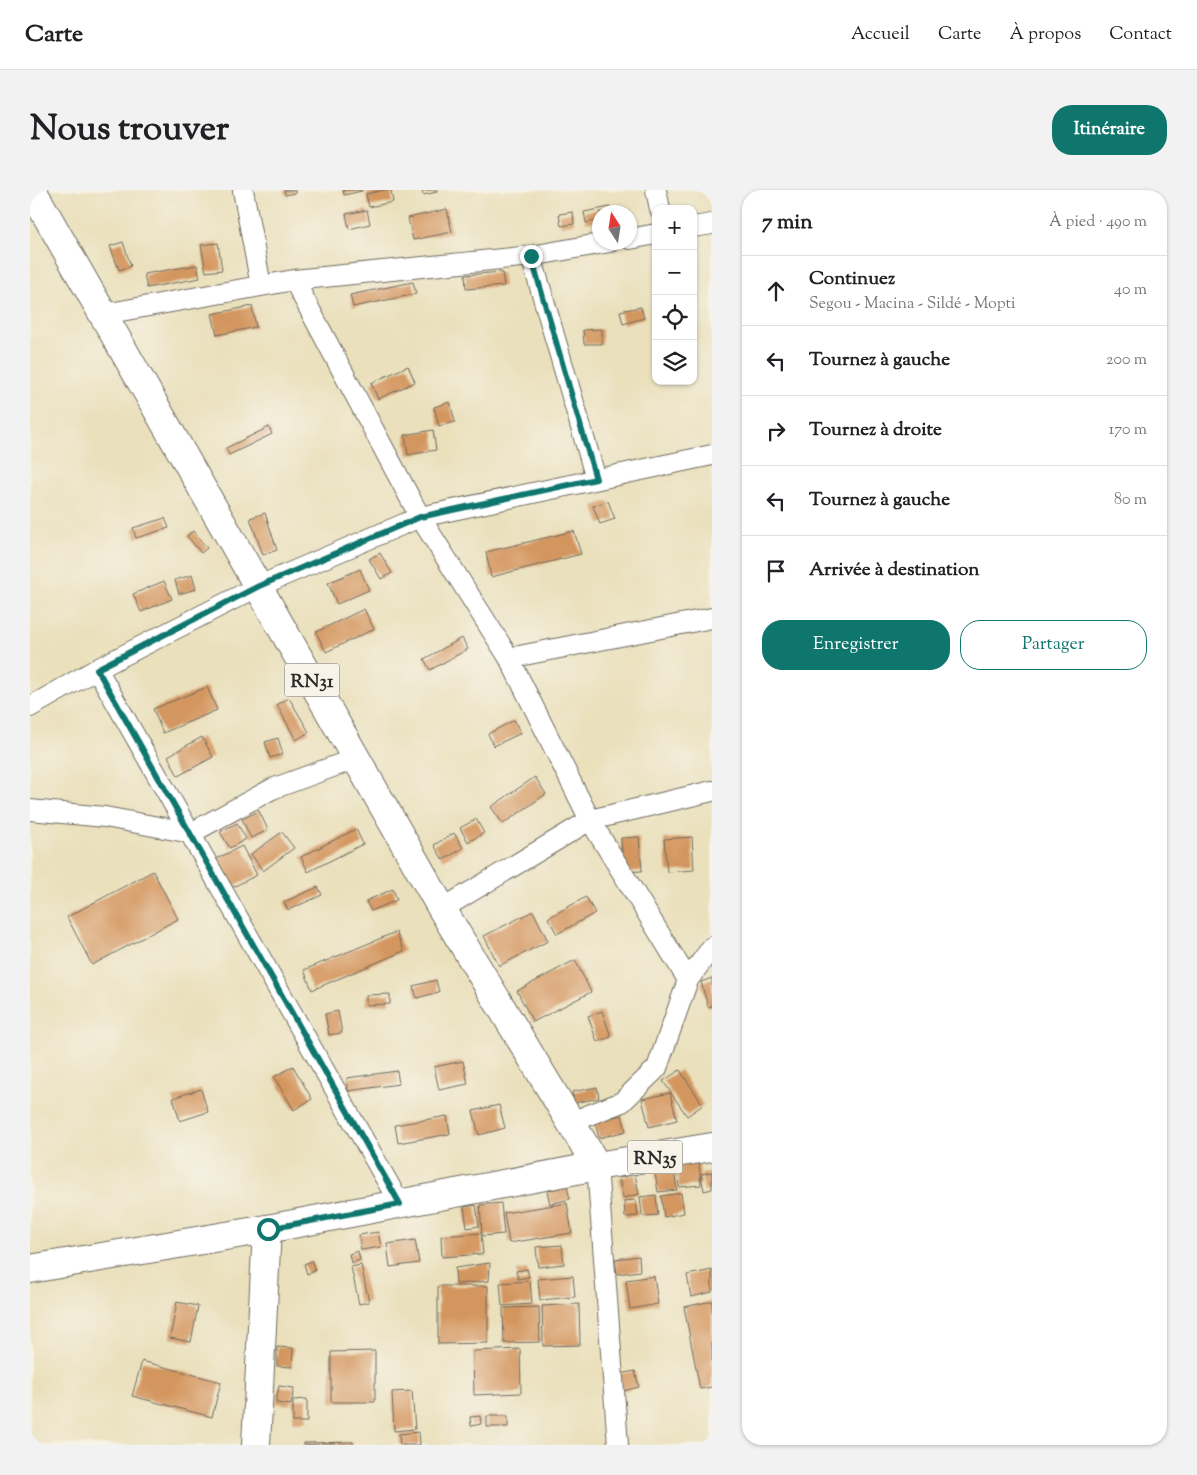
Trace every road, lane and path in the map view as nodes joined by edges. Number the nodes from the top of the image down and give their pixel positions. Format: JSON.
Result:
{"nodes":[{"id":1,"x":32,"y":190,"type":"edge"},
{"id":2,"x":243,"y":190,"type":"edge"},
{"id":3,"x":656,"y":190,"type":"edge"},
{"id":4,"x":659,"y":205,"type":"edge"},
{"id":5,"x":712,"y":224,"type":"edge"},
{"id":6,"x":697,"y":227,"type":"edge"},
{"id":7,"x":652,"y":235,"type":"edge"},
{"id":8,"x":637,"y":238,"type":"edge"},
{"id":9,"x":592,"y":245,"type":"edge"},
{"id":10,"x":531,"y":256,"type":"junction"},
{"id":11,"x":294,"y":280,"type":"junction"},
{"id":12,"x":262,"y":286,"type":"junction"},
{"id":13,"x":104,"y":314,"type":"junction"},
{"id":14,"x":712,"y":455,"type":"edge"},
{"id":15,"x":596,"y":479,"type":"junction"},
{"id":16,"x":420,"y":517,"type":"junction"},
{"id":17,"x":259,"y":586,"type":"junction"},
{"id":18,"x":712,"y":618,"type":"edge"},
{"id":19,"x":509,"y":658,"type":"junction"},
{"id":20,"x":97,"y":669,"type":"junction"},
{"id":21,"x":30,"y":706,"type":"edge"},
{"id":22,"x":357,"y":758,"type":"junction"},
{"id":23,"x":712,"y":791,"type":"edge"},
{"id":24,"x":30,"y":810,"type":"edge"},
{"id":25,"x":590,"y":820,"type":"junction"},
{"id":26,"x":191,"y":833,"type":"junction"},
{"id":27,"x":442,"y":909,"type":"junction"},
{"id":28,"x":712,"y":947,"type":"edge"},
{"id":29,"x":688,"y":980,"type":"junction"},
{"id":30,"x":571,"y":1122,"type":"junction"},
{"id":31,"x":712,"y":1147,"type":"edge"},
{"id":32,"x":597,"y":1166,"type":"junction"},
{"id":33,"x":400,"y":1204,"type":"junction"},
{"id":34,"x":268,"y":1229,"type":"junction"},
{"id":35,"x":30,"y":1269,"type":"edge"},
{"id":36,"x":256,"y":1445,"type":"edge"},
{"id":37,"x":618,"y":1445,"type":"edge"}],
"edges":[{"from":1,"to":13,"type":"main road","number":"RN31"},
{"from":2,"to":12,"type":"street"},
{"from":3,"to":4,"type":"street"},
{"from":5,"to":6,"type":"street"},
{"from":7,"to":8,"type":"street"},
{"from":9,"to":10,"type":"street"},
{"from":10,"to":11,"type":"street"},
{"from":10,"to":15,"type":"street"},
{"from":11,"to":12,"type":"street"},
{"from":11,"to":16,"type":"street"},
{"from":12,"to":13,"type":"street"},
{"from":13,"to":17,"type":"main road","number":"RN31"},
{"from":14,"to":15,"type":"street"},
{"from":15,"to":16,"type":"street"},
{"from":16,"to":17,"type":"street"},
{"from":16,"to":19,"type":"street"},
{"from":17,"to":20,"type":"street"},
{"from":17,"to":22,"type":"main road","number":"RN31"},
{"from":18,"to":19,"type":"street"},
{"from":19,"to":25,"type":"street"},
{"from":20,"to":21,"type":"street"},
{"from":20,"to":26,"type":"street"},
{"from":22,"to":26,"type":"street"},
{"from":22,"to":27,"type":"main road","number":"RN31"},
{"from":23,"to":25,"type":"street"},
{"from":24,"to":26,"type":"street"},
{"from":25,"to":27,"type":"street"},
{"from":25,"to":29,"type":"street"},
{"from":26,"to":33,"type":"street"},
{"from":27,"to":30,"type":"main road","number":"RN31"},
{"from":28,"to":29,"type":"street"},
{"from":29,"to":30,"type":"street"},
{"from":30,"to":32,"type":"main road","number":"RN31"},
{"from":31,"to":32,"type":"main road","number":"RN35"},
{"from":32,"to":33,"type":"main road","number":"RN35"},
{"from":32,"to":37,"type":"street"},
{"from":33,"to":34,"type":"main road","number":"RN35"},
{"from":34,"to":35,"type":"main road","number":"RN35"},
{"from":34,"to":36,"type":"main road"}]}
